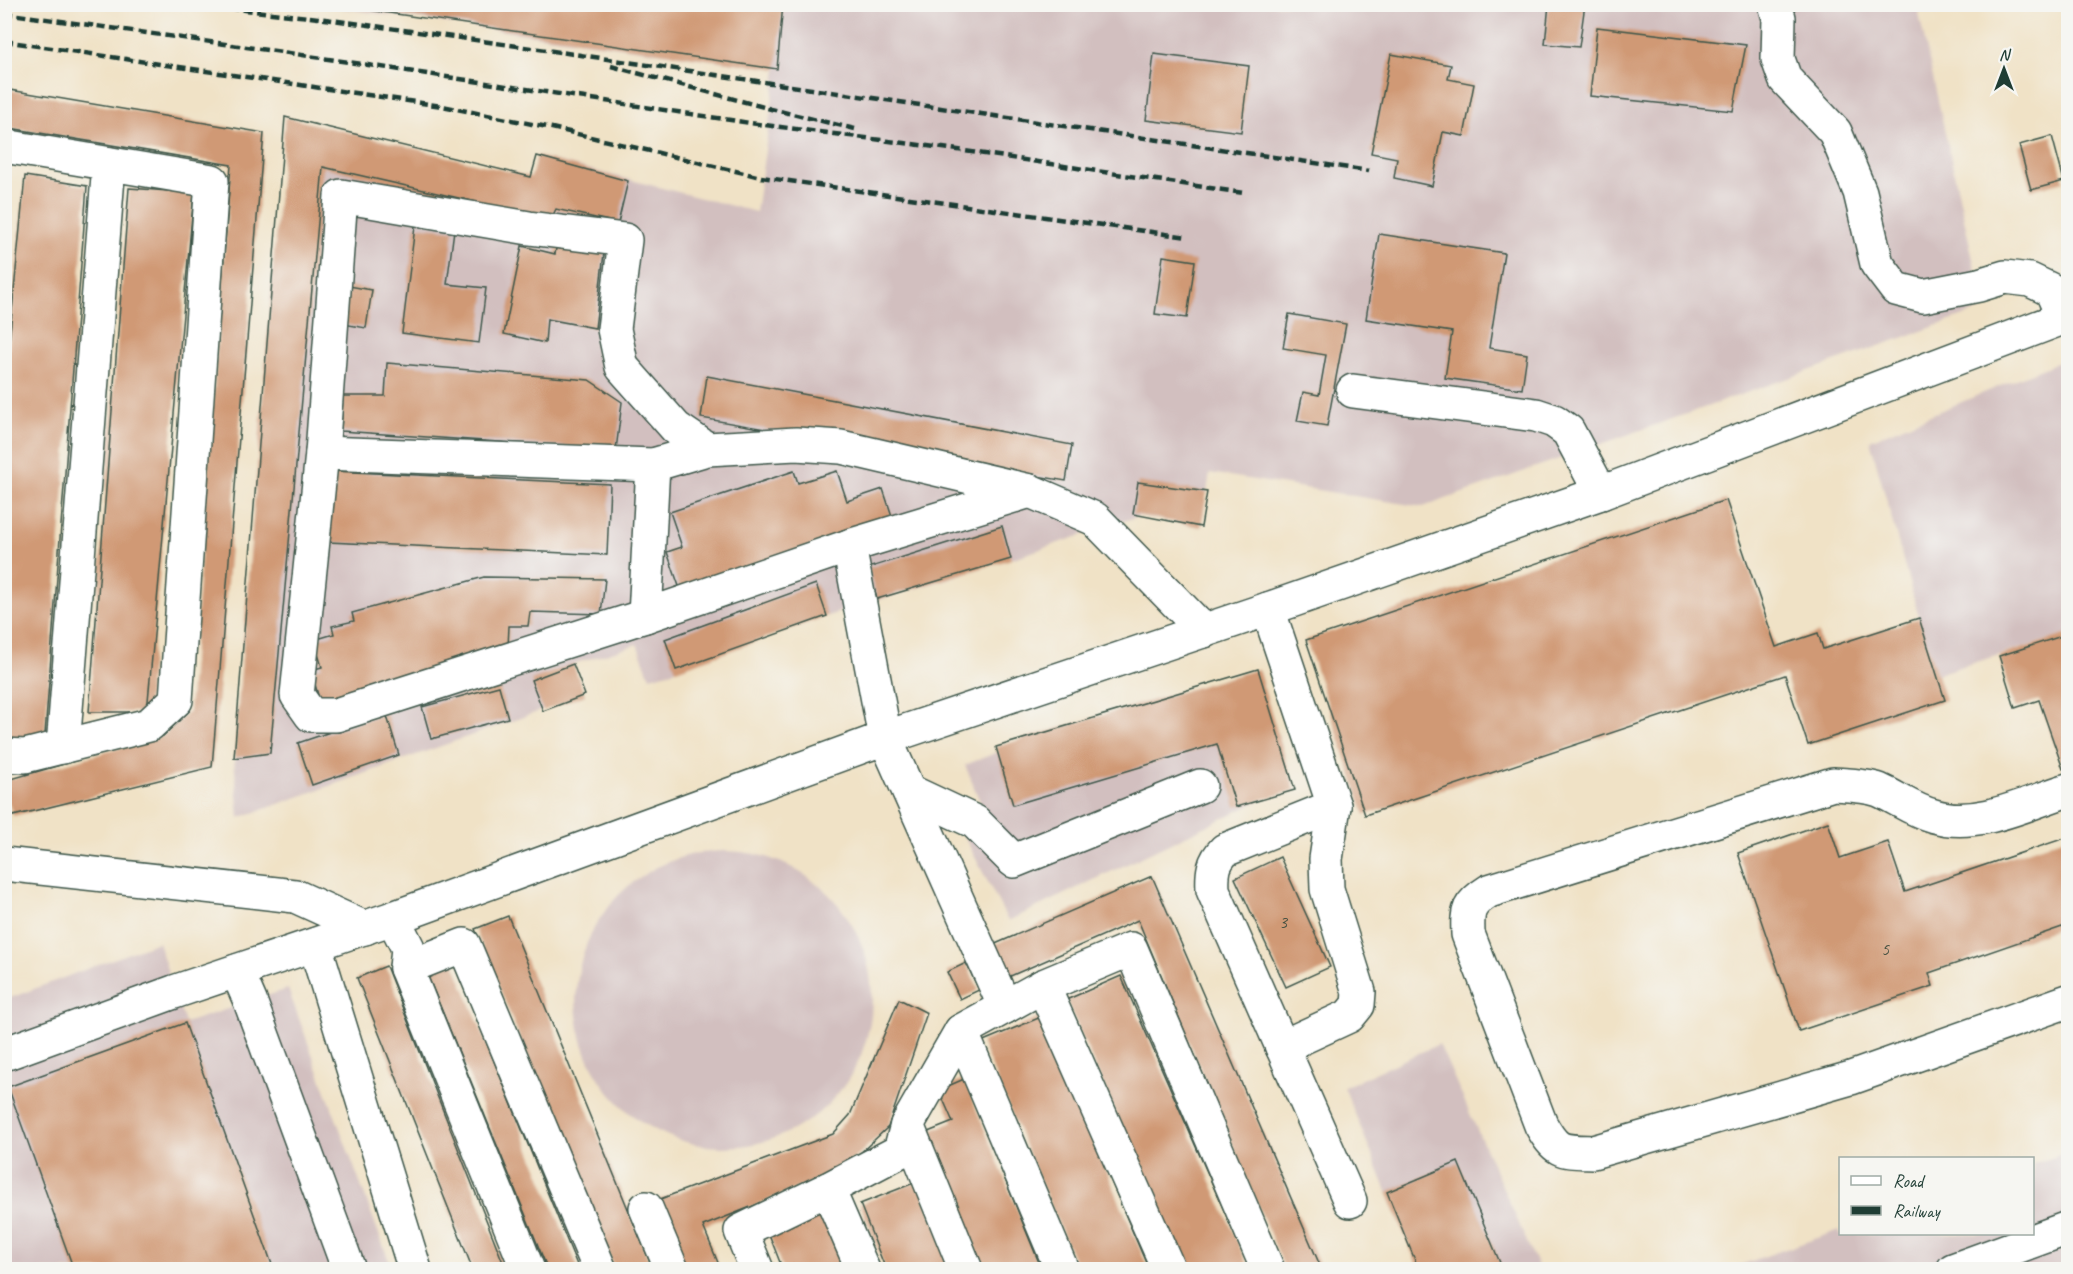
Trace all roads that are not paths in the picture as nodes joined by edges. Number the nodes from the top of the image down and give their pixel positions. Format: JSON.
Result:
{"nodes":[{"id":1,"x":1775,"y":4,"type":"edge"},
{"id":2,"x":4,"y":146,"type":"edge"},
{"id":3,"x":109,"y":164,"type":"junction"},
{"id":4,"x":2066,"y":317,"type":"edge"},
{"id":5,"x":1353,"y":391,"type":"dead end"},
{"id":6,"x":707,"y":449,"type":"junction"},
{"id":7,"x":322,"y":453,"type":"junction"},
{"id":8,"x":653,"y":465,"type":"junction"},
{"id":9,"x":1030,"y":491,"type":"junction"},
{"id":10,"x":1601,"y":493,"type":"junction"},
{"id":11,"x":849,"y":546,"type":"junction"},
{"id":12,"x":1268,"y":609,"type":"junction"},
{"id":13,"x":645,"y":616,"type":"junction"},
{"id":14,"x":1204,"y":631,"type":"junction"},
{"id":15,"x":885,"y":738,"type":"junction"},
{"id":16,"x":63,"y":747,"type":"junction"},
{"id":17,"x":4,"y":755,"type":"edge"},
{"id":18,"x":1200,"y":786,"type":"dead end"},
{"id":19,"x":2068,"y":790,"type":"edge"},
{"id":20,"x":909,"y":791,"type":"junction"},
{"id":21,"x":1334,"y":806,"type":"junction"},
{"id":22,"x":6,"y":860,"type":"edge"},
{"id":23,"x":379,"y":923,"type":"junction"},
{"id":24,"x":315,"y":945,"type":"junction"},
{"id":25,"x":406,"y":968,"type":"junction"},
{"id":26,"x":237,"y":971,"type":"junction"},
{"id":27,"x":1043,"y":986,"type":"junction"},
{"id":28,"x":2068,"y":1002,"type":"edge"},
{"id":29,"x":1005,"y":1007,"type":"junction"},
{"id":30,"x":961,"y":1031,"type":"junction"},
{"id":31,"x":1282,"y":1047,"type":"junction"},
{"id":32,"x":4,"y":1054,"type":"edge"},
{"id":33,"x":907,"y":1125,"type":"junction"},
{"id":34,"x":828,"y":1189,"type":"junction"},
{"id":35,"x":1350,"y":1201,"type":"dead end"},
{"id":36,"x":646,"y":1208,"type":"dead end"},
{"id":37,"x":2068,"y":1228,"type":"edge"},
{"id":38,"x":349,"y":1269,"type":"edge"},
{"id":39,"x":415,"y":1269,"type":"edge"},
{"id":40,"x":528,"y":1269,"type":"edge"},
{"id":41,"x":600,"y":1269,"type":"edge"},
{"id":42,"x":672,"y":1269,"type":"edge"},
{"id":43,"x":757,"y":1269,"type":"edge"},
{"id":44,"x":863,"y":1269,"type":"edge"},
{"id":45,"x":966,"y":1269,"type":"edge"},
{"id":46,"x":1062,"y":1269,"type":"edge"},
{"id":47,"x":1169,"y":1269,"type":"edge"},
{"id":48,"x":1268,"y":1269,"type":"edge"},
{"id":49,"x":1953,"y":1269,"type":"edge"}],
"edges":[{"from":1,"to":4,"type":"lane"},
{"from":2,"to":3,"type":"lane"},
{"from":3,"to":16,"type":"lane"},
{"from":3,"to":16,"type":"lane"},
{"from":4,"to":10,"type":"lane"},
{"from":5,"to":10,"type":"lane"},
{"from":6,"to":7,"type":"lane"},
{"from":6,"to":8,"type":"lane"},
{"from":6,"to":9,"type":"lane"},
{"from":7,"to":8,"type":"lane"},
{"from":7,"to":13,"type":"lane"},
{"from":8,"to":13,"type":"lane"},
{"from":9,"to":11,"type":"lane"},
{"from":9,"to":14,"type":"lane"},
{"from":10,"to":12,"type":"lane"},
{"from":11,"to":13,"type":"lane"},
{"from":11,"to":15,"type":"lane"},
{"from":12,"to":14,"type":"lane"},
{"from":12,"to":21,"type":"lane"},
{"from":14,"to":15,"type":"lane"},
{"from":15,"to":20,"type":"lane"},
{"from":15,"to":23,"type":"lane"},
{"from":16,"to":17,"type":"lane"},
{"from":18,"to":20,"type":"lane"},
{"from":19,"to":28,"type":"lane"},
{"from":20,"to":29,"type":"lane"},
{"from":21,"to":31,"type":"lane"},
{"from":21,"to":31,"type":"lane"},
{"from":22,"to":23,"type":"lane"},
{"from":23,"to":24,"type":"lane"},
{"from":23,"to":25,"type":"lane"},
{"from":24,"to":26,"type":"lane"},
{"from":24,"to":39,"type":"lane"},
{"from":25,"to":40,"type":"lane"},
{"from":25,"to":41,"type":"lane"},
{"from":26,"to":32,"type":"lane"},
{"from":26,"to":38,"type":"lane"},
{"from":27,"to":29,"type":"lane"},
{"from":27,"to":47,"type":"lane"},
{"from":27,"to":48,"type":"lane"},
{"from":29,"to":30,"type":"lane"},
{"from":30,"to":33,"type":"lane"},
{"from":30,"to":46,"type":"lane"},
{"from":31,"to":35,"type":"lane"},
{"from":33,"to":34,"type":"lane"},
{"from":33,"to":45,"type":"lane"},
{"from":34,"to":43,"type":"lane"},
{"from":34,"to":44,"type":"lane"},
{"from":36,"to":42,"type":"lane"},
{"from":37,"to":49,"type":"lane"}]}
